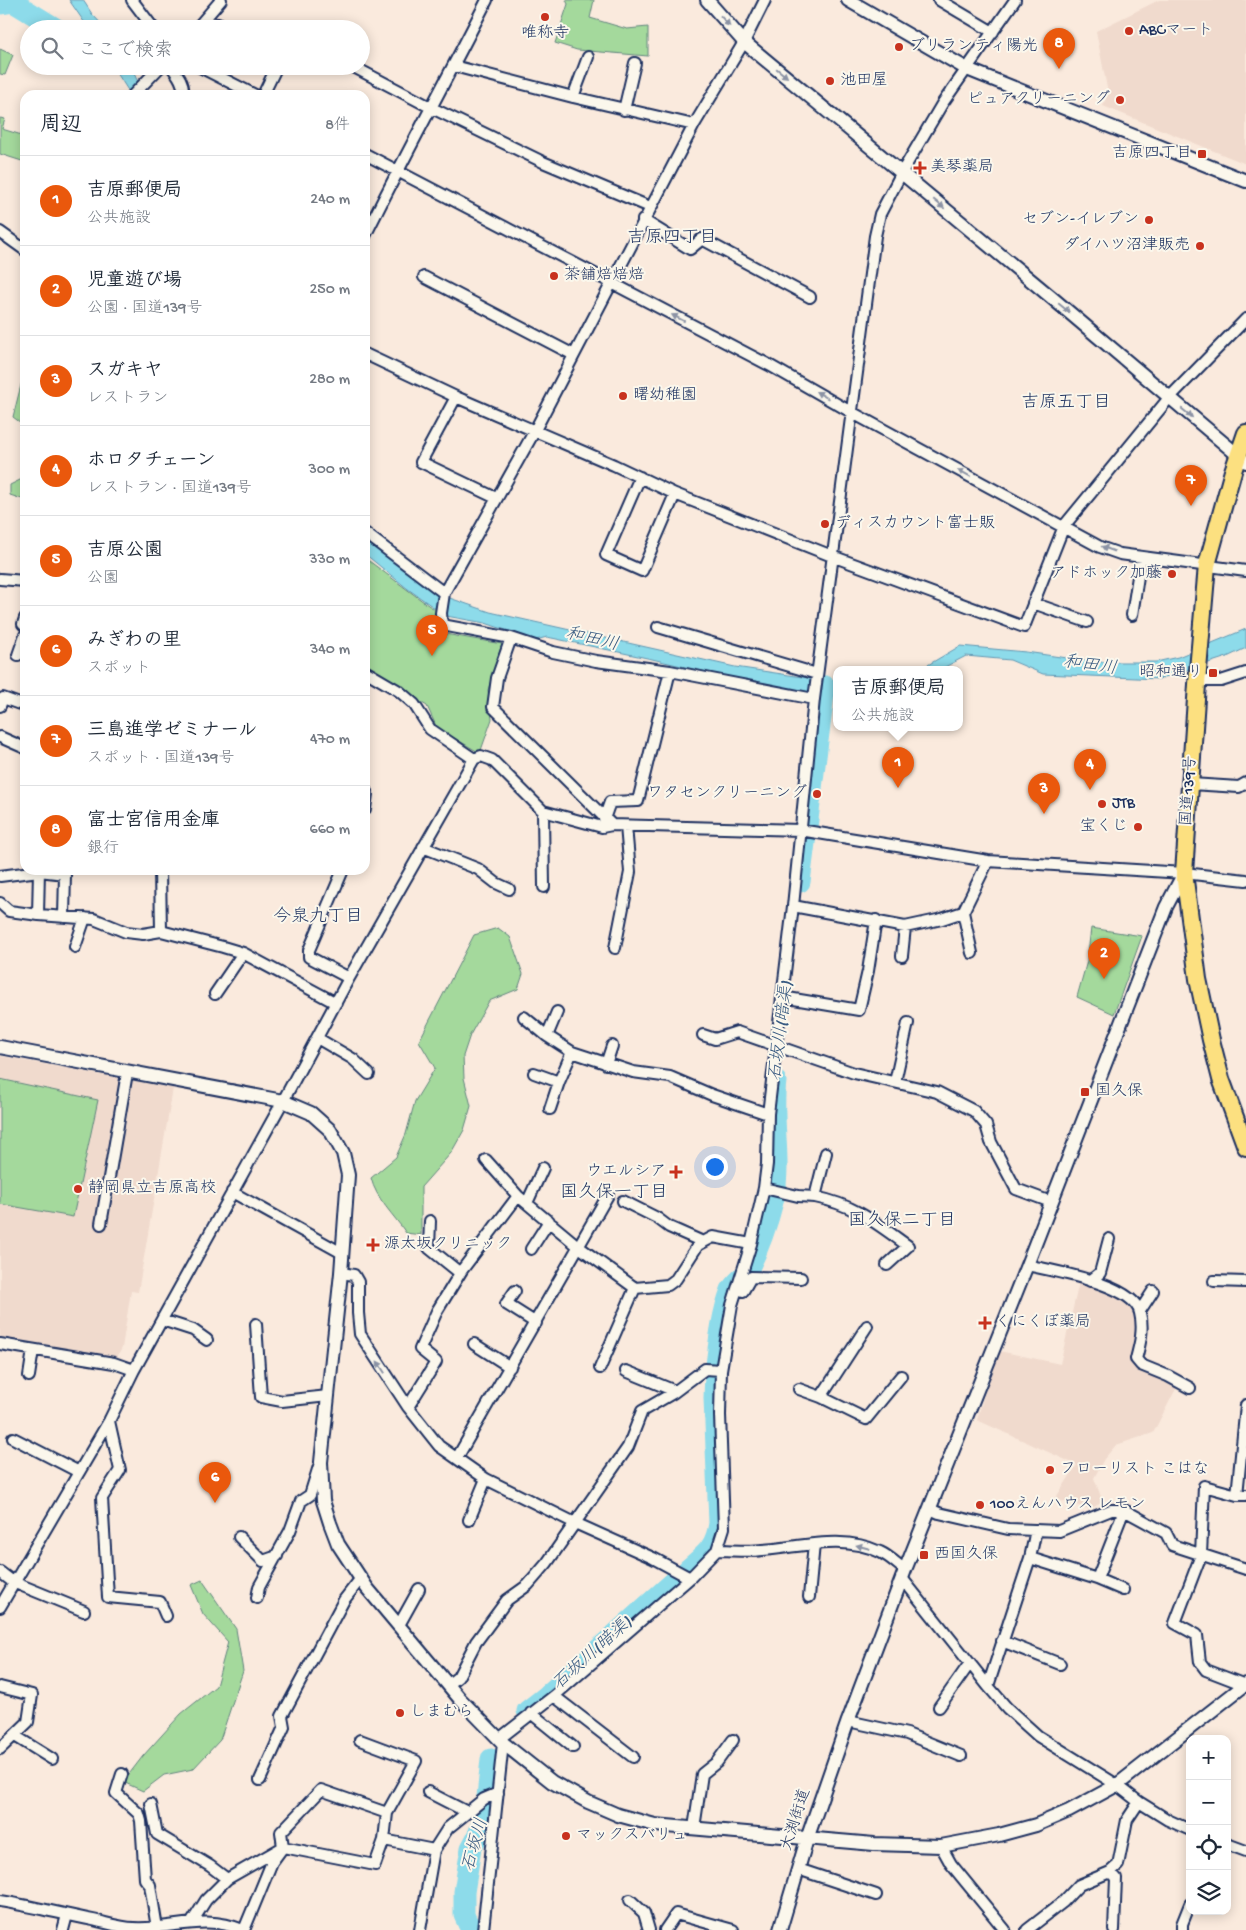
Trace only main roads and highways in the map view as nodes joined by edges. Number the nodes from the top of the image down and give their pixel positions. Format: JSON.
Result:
{"nodes":[{"id":1,"x":1246,"y":433,"type":"edge"},
{"id":2,"x":1242,"y":459,"type":"edge"},
{"id":3,"x":1246,"y":1147,"type":"edge"}],
"edges":[{"from":1,"to":2,"type":"highway","name":"国道139号"},
{"from":2,"to":3,"type":"highway","name":"国道139号"}]}
